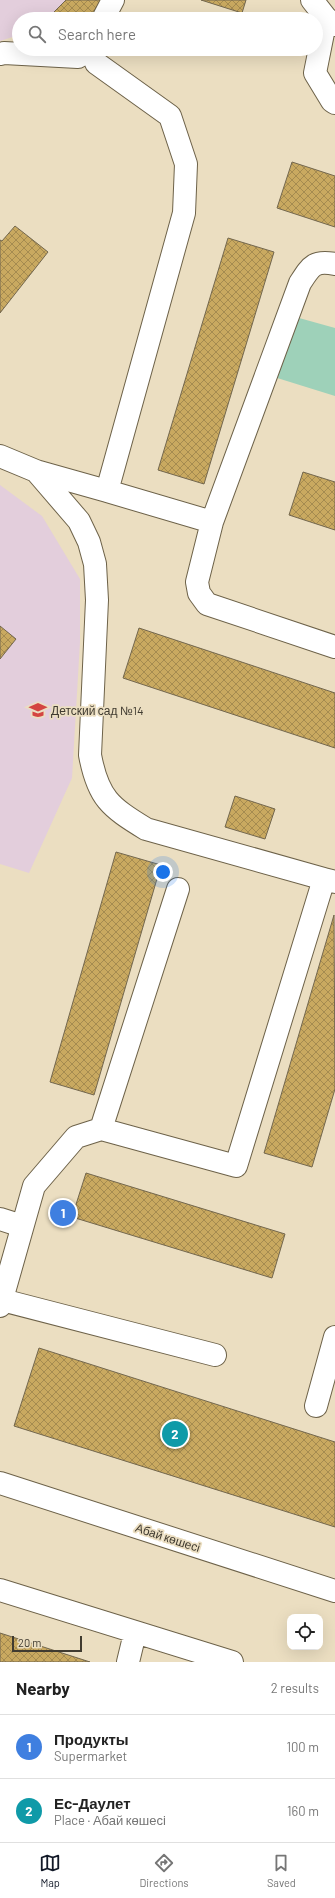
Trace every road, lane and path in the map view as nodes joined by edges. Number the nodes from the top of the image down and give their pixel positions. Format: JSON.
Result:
{"nodes":[{"id":1,"x":113,"y":0,"type":"edge"},
{"id":2,"x":312,"y":0,"type":"edge"},
{"id":3,"x":107,"y":12,"type":"edge"},
{"id":4,"x":322,"y":12,"type":"edge"},
{"id":5,"x":323,"y":13,"type":"edge"},
{"id":6,"x":330,"y":22,"type":"edge"},
{"id":7,"x":323,"y":46,"type":"edge"},
{"id":8,"x":12,"y":53,"type":"edge"},
{"id":9,"x":0,"y":54,"type":"edge"},
{"id":10,"x":60,"y":56,"type":"edge"},
{"id":11,"x":80,"y":56,"type":"edge"},
{"id":12,"x":93,"y":56,"type":"edge"},
{"id":13,"x":320,"y":56,"type":"edge"},
{"id":14,"x":335,"y":102,"type":"edge"},
{"id":15,"x":335,"y":264,"type":"edge"},
{"id":16,"x":0,"y":456,"type":"edge"},
{"id":17,"x":36,"y":470,"type":"junction"},
{"id":18,"x":107,"y":491,"type":"junction"},
{"id":19,"x":212,"y":522,"type":"junction"},
{"id":20,"x":335,"y":647,"type":"edge"},
{"id":21,"x":330,"y":880,"type":"edge"},
{"id":22,"x":178,"y":888,"type":"dead end"},
{"id":23,"x":101,"y":1129,"type":"junction"},
{"id":24,"x":0,"y":1219,"type":"edge"},
{"id":25,"x":22,"y":1226,"type":"junction"},
{"id":26,"x":1,"y":1303,"type":"edge"},
{"id":27,"x":335,"y":1337,"type":"edge"},
{"id":28,"x":215,"y":1355,"type":"dead end"},
{"id":29,"x":316,"y":1406,"type":"dead end"},
{"id":30,"x":0,"y":1483,"type":"edge"},
{"id":31,"x":0,"y":1590,"type":"edge"},
{"id":32,"x":335,"y":1591,"type":"edge"},
{"id":33,"x":135,"y":1633,"type":"junction"},
{"id":34,"x":128,"y":1662,"type":"edge"},
{"id":35,"x":232,"y":1662,"type":"edge"}],
"edges":[{"from":1,"to":3,"type":"street"},
{"from":2,"to":4,"type":"street"},
{"from":5,"to":6,"type":"street"},
{"from":6,"to":7,"type":"street"},
{"from":8,"to":9,"type":"street"},
{"from":10,"to":11,"type":"street"},
{"from":12,"to":18,"type":"street"},
{"from":13,"to":14,"type":"street"},
{"from":15,"to":19,"type":"street"},
{"from":16,"to":17,"type":"street"},
{"from":17,"to":18,"type":"street"},
{"from":17,"to":21,"type":"street"},
{"from":18,"to":19,"type":"street"},
{"from":19,"to":20,"type":"street"},
{"from":21,"to":23,"type":"street"},
{"from":22,"to":23,"type":"street"},
{"from":23,"to":25,"type":"street"},
{"from":24,"to":25,"type":"street"},
{"from":25,"to":26,"type":"street"},
{"from":26,"to":28,"type":"street"},
{"from":27,"to":29,"type":"street"},
{"from":30,"to":32,"type":"street","name":"Абай көшесі"},
{"from":31,"to":33,"type":"street"},
{"from":33,"to":34,"type":"street"},
{"from":33,"to":35,"type":"street"}]}
